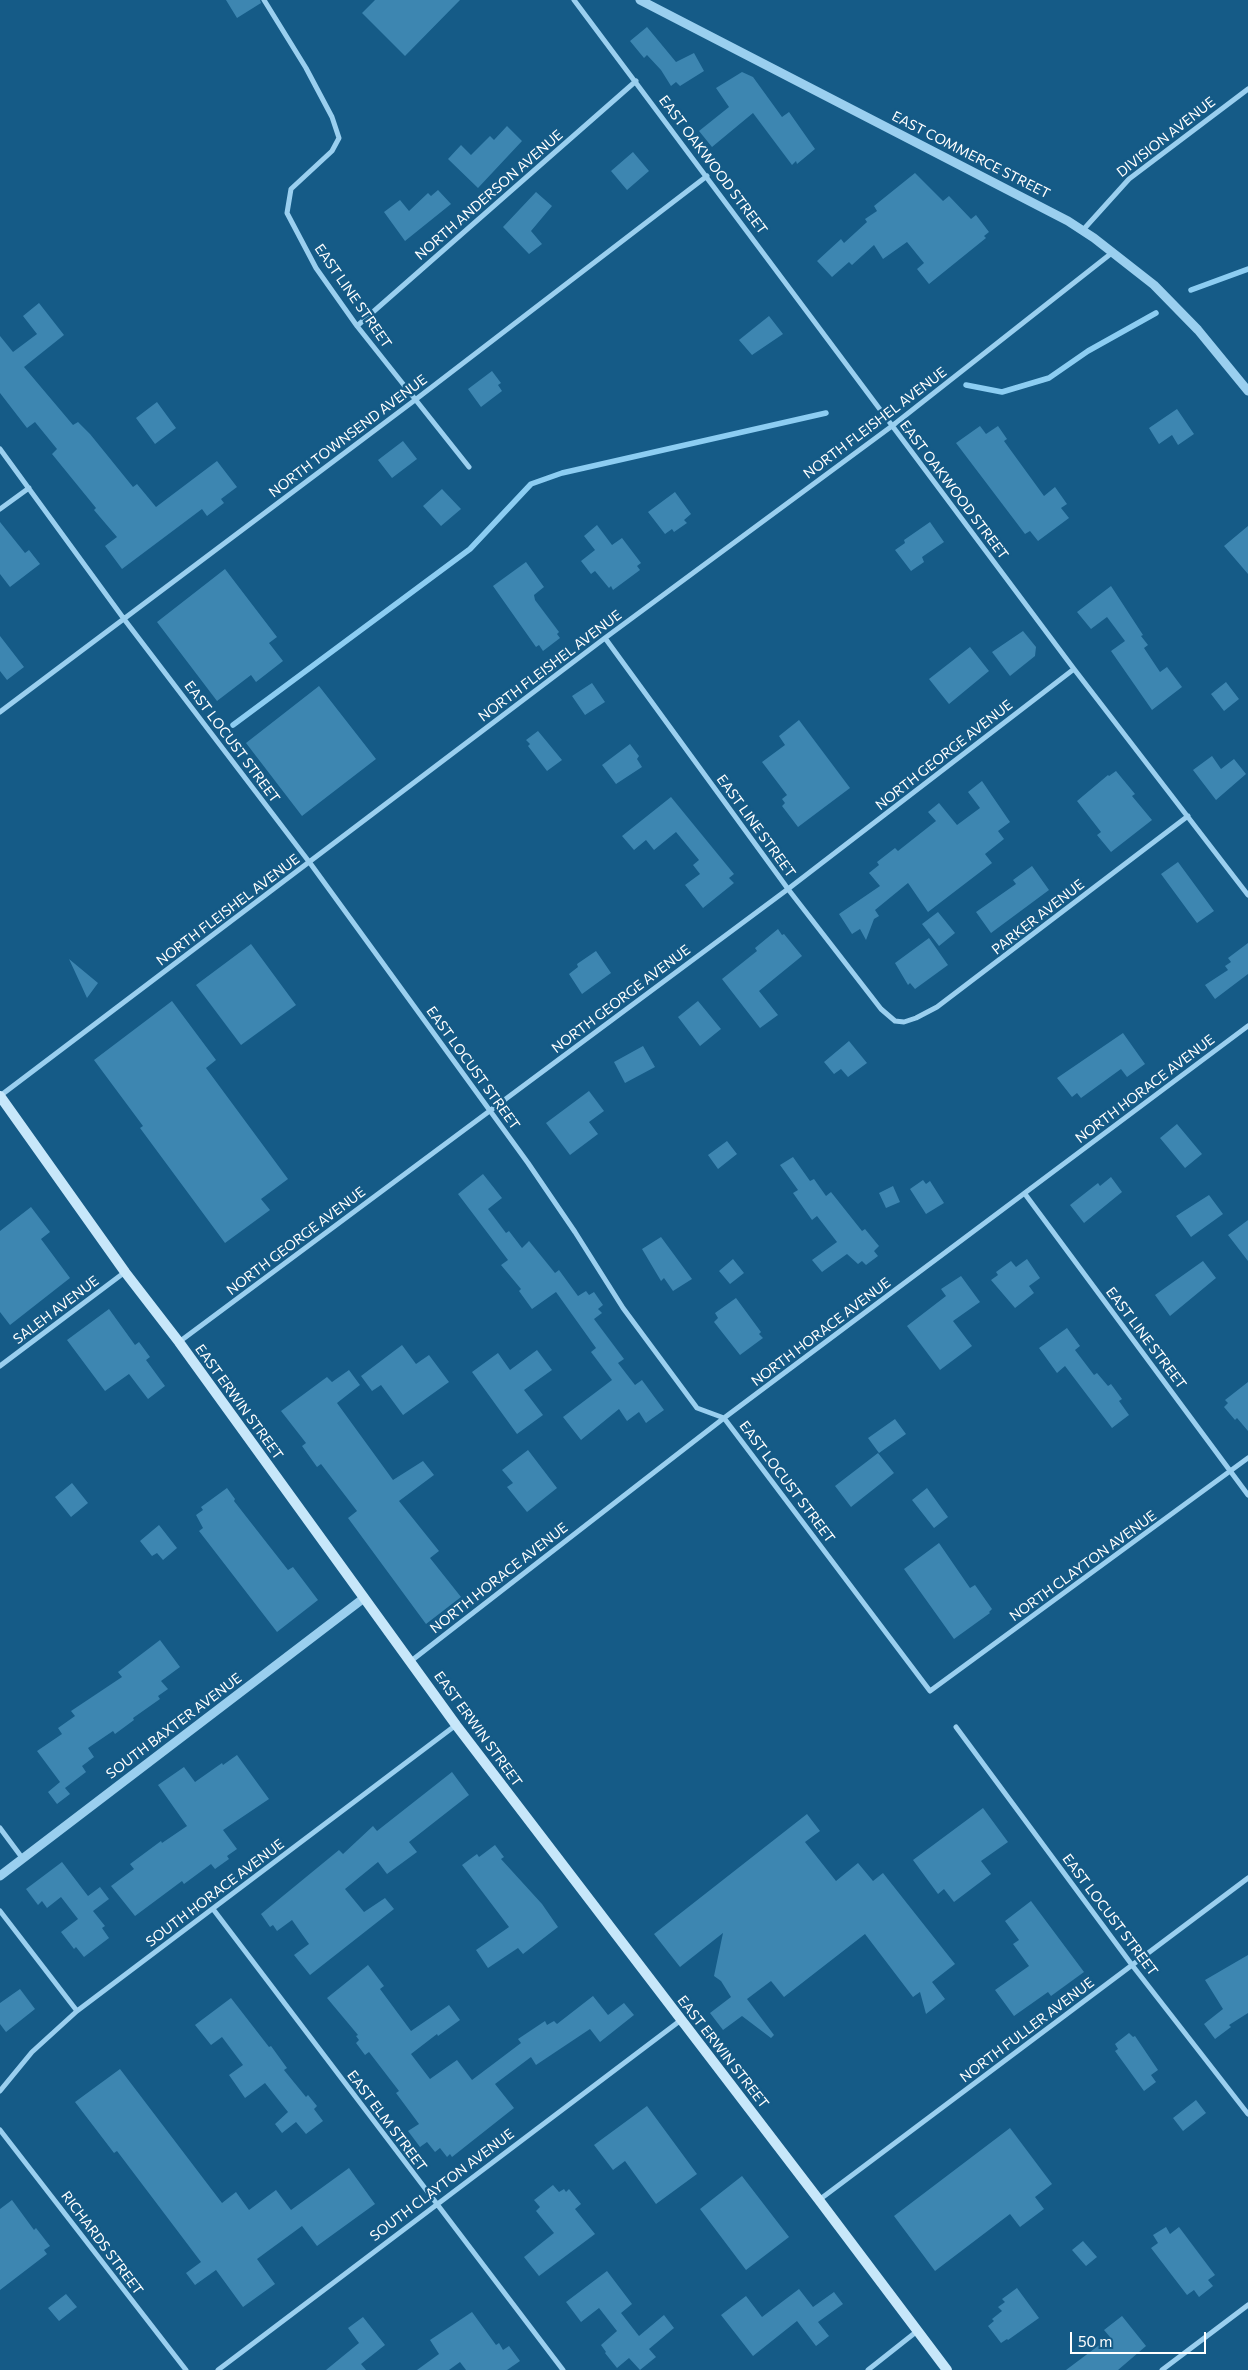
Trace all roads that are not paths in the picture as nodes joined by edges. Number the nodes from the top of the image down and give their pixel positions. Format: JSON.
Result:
{"nodes":[{"id":1,"x":264,"y":0,"type":"edge"},
{"id":2,"x":574,"y":0,"type":"edge"},
{"id":3,"x":640,"y":0,"type":"edge"},
{"id":4,"x":636,"y":81,"type":"junction"},
{"id":5,"x":1248,"y":89,"type":"edge"},
{"id":6,"x":707,"y":176,"type":"junction"},
{"id":7,"x":1083,"y":230,"type":"junction"},
{"id":8,"x":1113,"y":252,"type":"junction"},
{"id":9,"x":357,"y":326,"type":"junction"},
{"id":10,"x":1248,"y":391,"type":"edge"},
{"id":11,"x":415,"y":400,"type":"junction"},
{"id":12,"x":892,"y":426,"type":"junction"},
{"id":13,"x":0,"y":449,"type":"edge"},
{"id":14,"x":470,"y":467,"type":"dead end"},
{"id":15,"x":29,"y":488,"type":"junction"},
{"id":16,"x":0,"y":509,"type":"edge"},
{"id":17,"x":124,"y":619,"type":"junction"},
{"id":18,"x":605,"y":638,"type":"junction"},
{"id":19,"x":1074,"y":669,"type":"junction"},
{"id":20,"x":0,"y":712,"type":"edge"},
{"id":21,"x":1188,"y":816,"type":"junction"},
{"id":22,"x":310,"y":863,"type":"junction"},
{"id":23,"x":788,"y":889,"type":"junction"},
{"id":24,"x":1248,"y":895,"type":"edge"},
{"id":25,"x":896,"y":1021,"type":"joint"},
{"id":26,"x":1248,"y":1026,"type":"edge"},
{"id":27,"x":0,"y":1096,"type":"edge"},
{"id":28,"x":489,"y":1110,"type":"junction"},
{"id":29,"x":1025,"y":1194,"type":"junction"},
{"id":30,"x":125,"y":1272,"type":"junction"},
{"id":31,"x":179,"y":1342,"type":"junction"},
{"id":32,"x":0,"y":1366,"type":"edge"},
{"id":33,"x":724,"y":1418,"type":"junction"},
{"id":34,"x":1248,"y":1458,"type":"edge"},
{"id":35,"x":1230,"y":1471,"type":"junction"},
{"id":36,"x":1248,"y":1495,"type":"edge"},
{"id":37,"x":364,"y":1598,"type":"junction"},
{"id":38,"x":411,"y":1661,"type":"junction"},
{"id":39,"x":930,"y":1691,"type":"joint"},
{"id":40,"x":456,"y":1725,"type":"junction"},
{"id":41,"x":956,"y":1727,"type":"dead end"},
{"id":42,"x":0,"y":1828,"type":"edge"},
{"id":43,"x":23,"y":1859,"type":"junction"},
{"id":44,"x":0,"y":1876,"type":"edge"},
{"id":45,"x":1248,"y":1878,"type":"edge"},
{"id":46,"x":213,"y":1909,"type":"junction"},
{"id":47,"x":0,"y":1911,"type":"edge"},
{"id":48,"x":1132,"y":1965,"type":"junction"},
{"id":49,"x":77,"y":2011,"type":"junction"},
{"id":50,"x":681,"y":2020,"type":"junction"},
{"id":51,"x":0,"y":2091,"type":"edge"},
{"id":52,"x":1248,"y":2114,"type":"edge"},
{"id":53,"x":0,"y":2130,"type":"edge"},
{"id":54,"x":819,"y":2200,"type":"junction"},
{"id":55,"x":436,"y":2204,"type":"junction"},
{"id":56,"x":1248,"y":2306,"type":"edge"},
{"id":57,"x":916,"y":2332,"type":"junction"},
{"id":58,"x":186,"y":2370,"type":"edge"},
{"id":59,"x":218,"y":2370,"type":"edge"},
{"id":60,"x":563,"y":2370,"type":"edge"},
{"id":61,"x":868,"y":2370,"type":"edge"},
{"id":62,"x":946,"y":2370,"type":"edge"},
{"id":63,"x":1162,"y":2370,"type":"edge"}],
"edges":[{"from":1,"to":9,"type":"street","name":"EAST LINE STREET"},
{"from":2,"to":4,"type":"street","name":"EAST OAKWOOD STREET"},
{"from":3,"to":7,"type":"street","name":"EAST COMMERCE STREET"},
{"from":4,"to":6,"type":"street","name":"EAST OAKWOOD STREET"},
{"from":4,"to":9,"type":"street","name":"NORTH ANDERSON AVENUE"},
{"from":5,"to":7,"type":"street","name":"DIVISION AVENUE"},
{"from":6,"to":11,"type":"street","name":"NORTH TOWNSEND AVENUE"},
{"from":6,"to":12,"type":"street","name":"EAST OAKWOOD STREET"},
{"from":7,"to":8,"type":"street","name":"EAST COMMERCE STREET"},
{"from":8,"to":10,"type":"street","name":"EAST COMMERCE STREET"},
{"from":8,"to":12,"type":"street","name":"NORTH FLEISHEL AVENUE"},
{"from":9,"to":11,"type":"street","name":"EAST LINE STREET"},
{"from":11,"to":14,"type":"street","name":"EAST LINE STREET"},
{"from":11,"to":17,"type":"street","name":"NORTH TOWNSEND AVENUE"},
{"from":12,"to":18,"type":"street","name":"NORTH FLEISHEL AVENUE"},
{"from":12,"to":19,"type":"street","name":"EAST OAKWOOD STREET"},
{"from":13,"to":15,"type":"street","name":"EAST LOCUST STREET"},
{"from":15,"to":16,"type":"street"},
{"from":15,"to":17,"type":"street","name":"EAST LOCUST STREET"},
{"from":17,"to":20,"type":"street","name":"NORTH TOWNSEND AVENUE"},
{"from":17,"to":22,"type":"street","name":"EAST LOCUST STREET"},
{"from":18,"to":22,"type":"street","name":"NORTH FLEISHEL AVENUE"},
{"from":18,"to":23,"type":"street","name":"EAST LINE STREET"},
{"from":19,"to":21,"type":"street","name":"EAST OAKWOOD STREET"},
{"from":19,"to":23,"type":"street","name":"NORTH GEORGE AVENUE"},
{"from":21,"to":24,"type":"street","name":"EAST OAKWOOD STREET"},
{"from":21,"to":25,"type":"street","name":"PARKER AVENUE"},
{"from":22,"to":27,"type":"street","name":"NORTH FLEISHEL AVENUE"},
{"from":22,"to":28,"type":"street","name":"EAST LOCUST STREET"},
{"from":23,"to":25,"type":"street","name":"EAST LINE STREET"},
{"from":23,"to":28,"type":"street","name":"NORTH GEORGE AVENUE"},
{"from":26,"to":29,"type":"street","name":"NORTH HORACE AVENUE"},
{"from":27,"to":30,"type":"main road","name":"EAST ERWIN STREET"},
{"from":28,"to":31,"type":"street","name":"NORTH GEORGE AVENUE"},
{"from":28,"to":33,"type":"street","name":"EAST LOCUST STREET"},
{"from":29,"to":33,"type":"street","name":"NORTH HORACE AVENUE"},
{"from":29,"to":35,"type":"street","name":"EAST LINE STREET"},
{"from":30,"to":31,"type":"main road","name":"EAST ERWIN STREET"},
{"from":30,"to":32,"type":"street","name":"SALEH AVENUE"},
{"from":31,"to":37,"type":"main road","name":"EAST ERWIN STREET"},
{"from":33,"to":38,"type":"street","name":"NORTH HORACE AVENUE"},
{"from":33,"to":39,"type":"street","name":"EAST LOCUST STREET"},
{"from":34,"to":35,"type":"street","name":"NORTH CLAYTON AVENUE"},
{"from":35,"to":36,"type":"street","name":"EAST LINE STREET"},
{"from":35,"to":39,"type":"street","name":"NORTH CLAYTON AVENUE"},
{"from":37,"to":38,"type":"main road","name":"EAST ERWIN STREET"},
{"from":37,"to":43,"type":"street","name":"SOUTH BAXTER AVENUE"},
{"from":38,"to":40,"type":"main road","name":"EAST ERWIN STREET"},
{"from":40,"to":46,"type":"street","name":"SOUTH HORACE AVENUE"},
{"from":40,"to":50,"type":"main road","name":"EAST ERWIN STREET"},
{"from":41,"to":48,"type":"street","name":"EAST LOCUST STREET"},
{"from":42,"to":43,"type":"street"},
{"from":43,"to":44,"type":"street","name":"SOUTH BAXTER AVENUE"},
{"from":45,"to":48,"type":"street","name":"NORTH FULLER AVENUE"},
{"from":46,"to":49,"type":"street","name":"SOUTH HORACE AVENUE"},
{"from":46,"to":55,"type":"street","name":"EAST ELM STREET"},
{"from":47,"to":49,"type":"street"},
{"from":48,"to":52,"type":"street","name":"EAST LOCUST STREET"},
{"from":48,"to":54,"type":"street","name":"NORTH FULLER AVENUE"},
{"from":49,"to":51,"type":"street","name":"SOUTH HORACE AVENUE"},
{"from":50,"to":54,"type":"main road","name":"EAST ERWIN STREET"},
{"from":50,"to":55,"type":"street","name":"SOUTH CLAYTON AVENUE"},
{"from":53,"to":58,"type":"street","name":"RICHARDS STREET"},
{"from":54,"to":57,"type":"main road","name":"EAST ERWIN STREET"},
{"from":55,"to":59,"type":"street","name":"SOUTH CLAYTON AVENUE"},
{"from":55,"to":60,"type":"street","name":"EAST ELM STREET"},
{"from":56,"to":63,"type":"street"},
{"from":57,"to":61,"type":"street"},
{"from":57,"to":62,"type":"main road","name":"EAST ERWIN STREET"}]}
